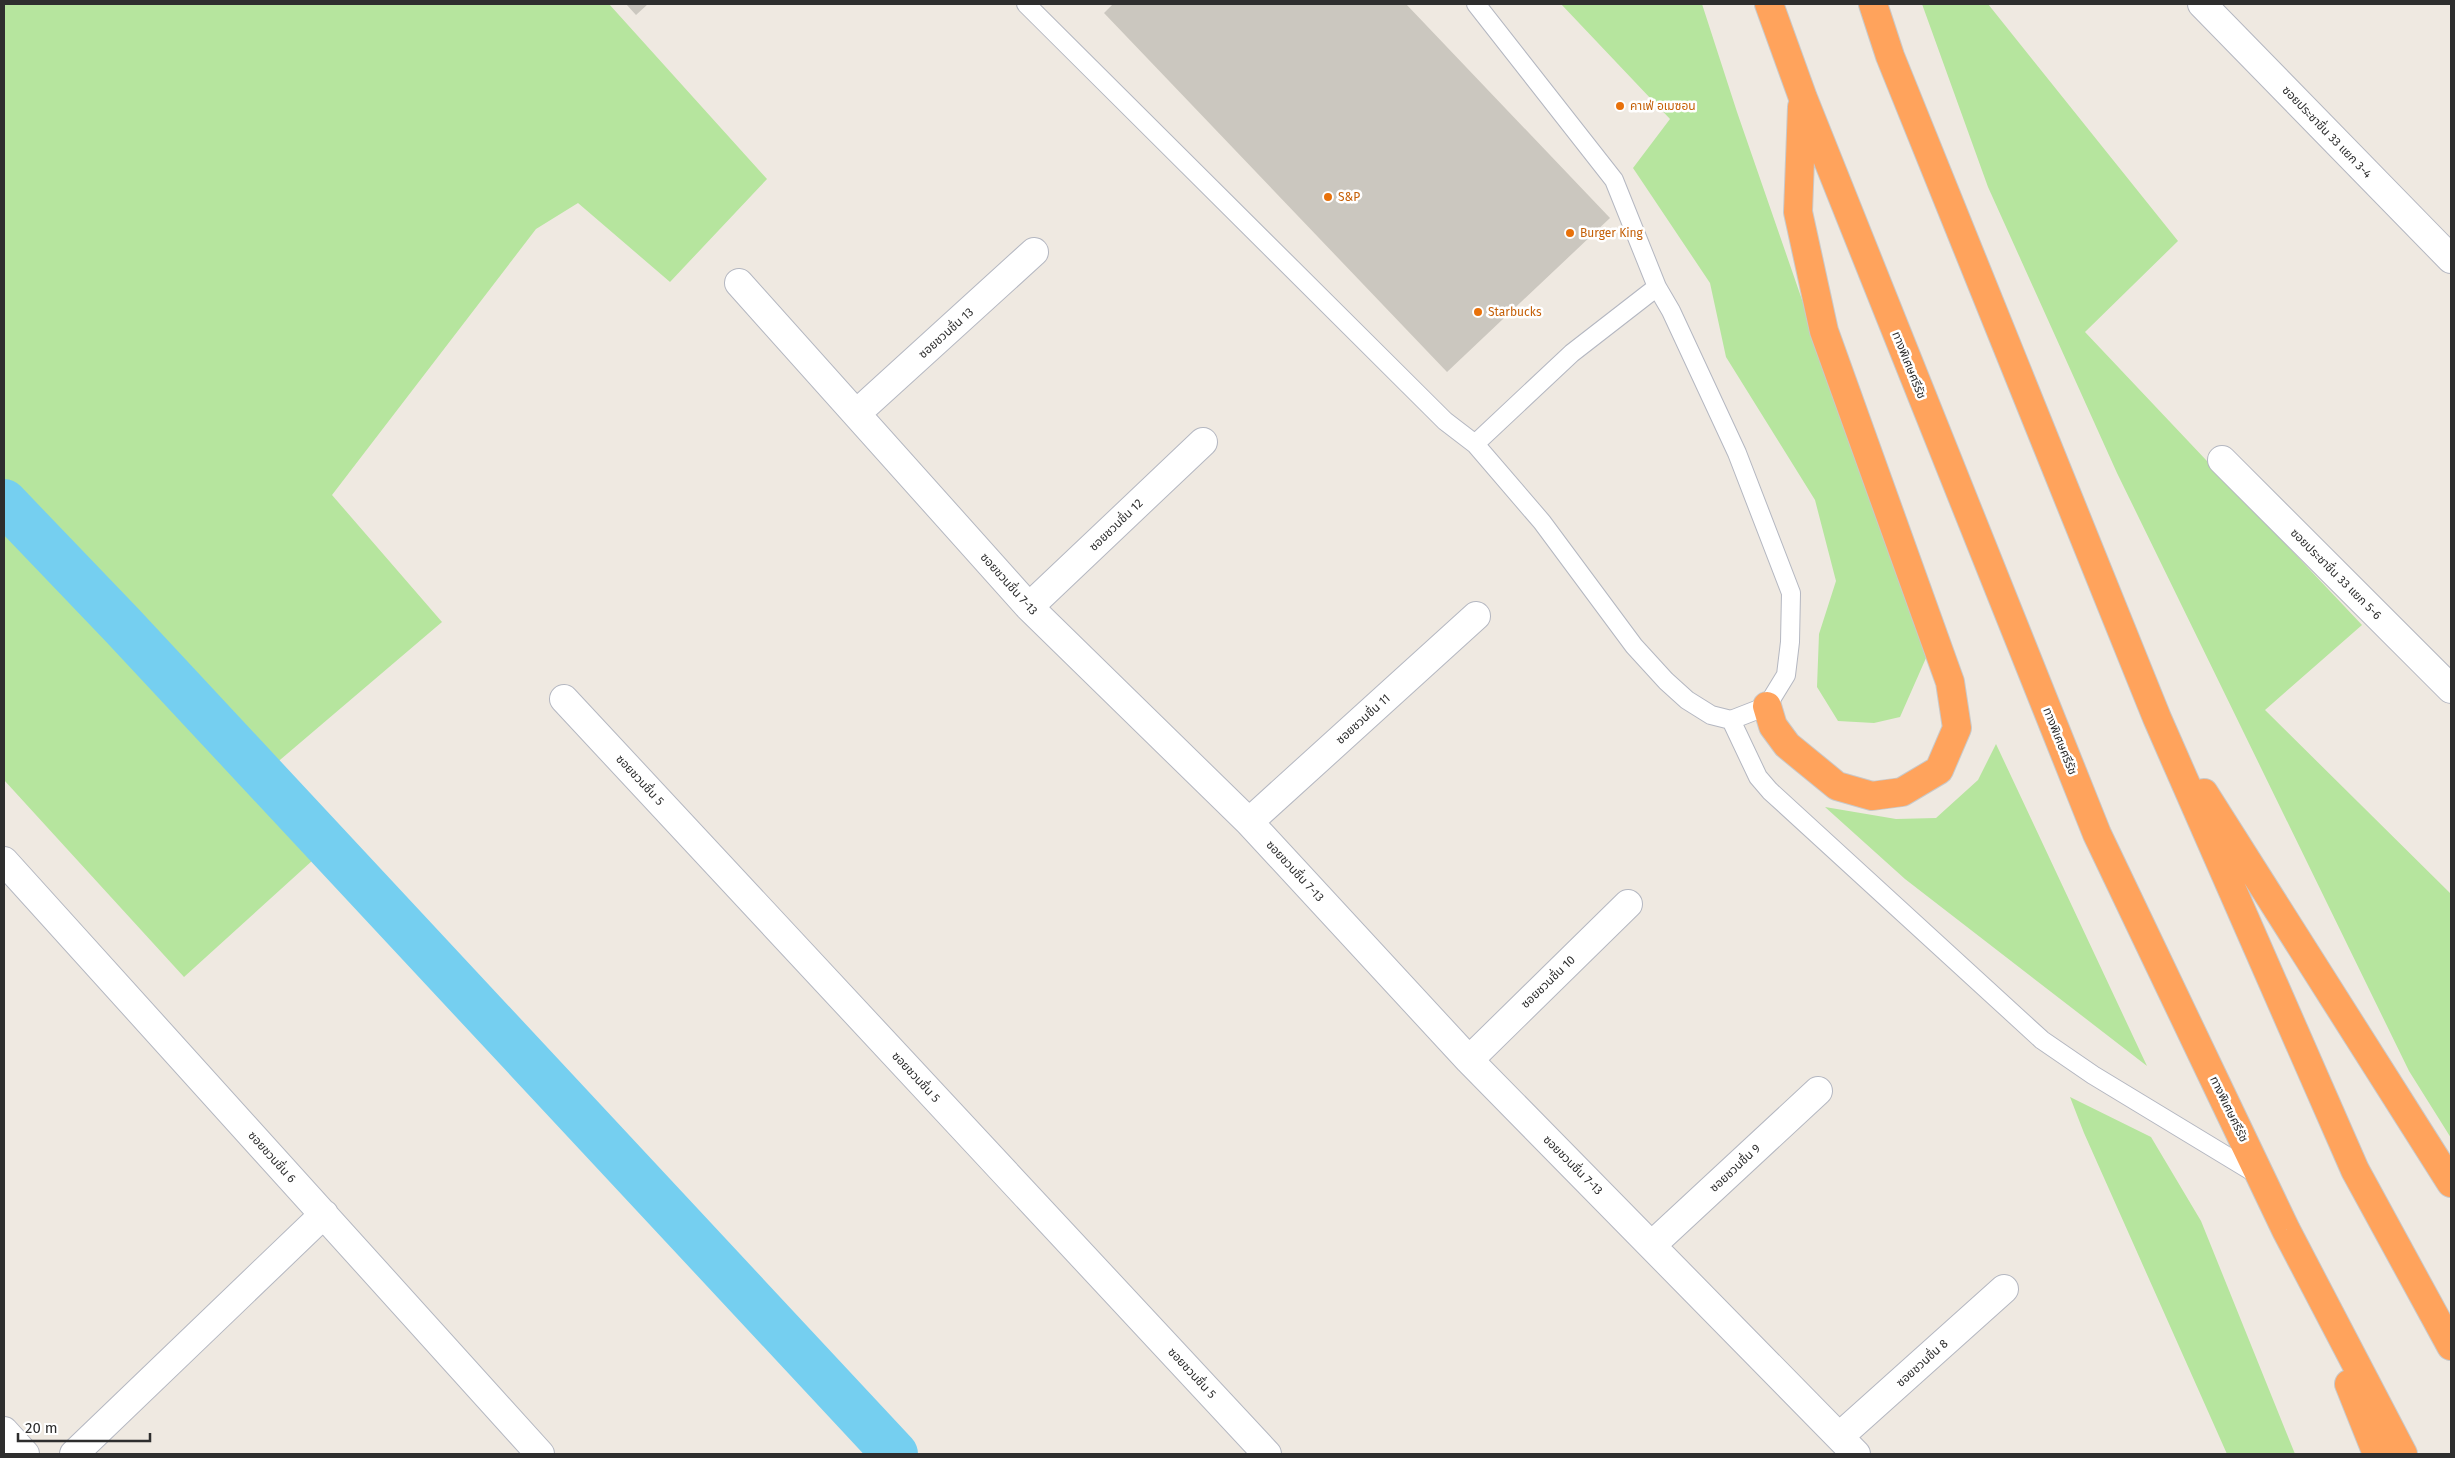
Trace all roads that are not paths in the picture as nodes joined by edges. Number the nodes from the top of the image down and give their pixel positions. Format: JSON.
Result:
{"nodes":[{"id":1,"x":1026,"y":4,"type":"edge"},
{"id":2,"x":1476,"y":4,"type":"edge"},
{"id":3,"x":1769,"y":4,"type":"edge"},
{"id":4,"x":1873,"y":4,"type":"edge"},
{"id":5,"x":2202,"y":4,"type":"edge"},
{"id":6,"x":1799,"y":87,"type":"junction"},
{"id":7,"x":1034,"y":252,"type":"dead end"},
{"id":8,"x":2451,"y":259,"type":"edge"},
{"id":9,"x":740,"y":283,"type":"dead end"},
{"id":10,"x":1657,"y":287,"type":"junction"},
{"id":11,"x":858,"y":413,"type":"junction"},
{"id":12,"x":1202,"y":442,"type":"dead end"},
{"id":13,"x":1475,"y":444,"type":"junction"},
{"id":14,"x":2222,"y":460,"type":"dead end"},
{"id":15,"x":1029,"y":607,"type":"junction"},
{"id":16,"x":1476,"y":616,"type":"dead end"},
{"id":17,"x":2451,"y":689,"type":"edge"},
{"id":18,"x":564,"y":700,"type":"dead end"},
{"id":19,"x":1767,"y":706,"type":"junction"},
{"id":20,"x":2157,"y":718,"type":"junction"},
{"id":21,"x":1731,"y":720,"type":"junction"},
{"id":22,"x":1250,"y":822,"type":"junction"},
{"id":23,"x":4,"y":861,"type":"edge"},
{"id":24,"x":1628,"y":904,"type":"dead end"},
{"id":25,"x":1469,"y":1060,"type":"junction"},
{"id":26,"x":1818,"y":1091,"type":"dead end"},
{"id":27,"x":2261,"y":1177,"type":"junction"},
{"id":28,"x":2451,"y":1183,"type":"edge"},
{"id":29,"x":324,"y":1214,"type":"junction"},
{"id":30,"x":2286,"y":1230,"type":"junction"},
{"id":31,"x":1652,"y":1245,"type":"junction"},
{"id":32,"x":2004,"y":1289,"type":"dead end"},
{"id":33,"x":2451,"y":1346,"type":"edge"},
{"id":34,"x":4,"y":1432,"type":"edge"},
{"id":35,"x":1848,"y":1445,"type":"edge"},
{"id":36,"x":525,"y":1449,"type":"edge"},
{"id":37,"x":25,"y":1454,"type":"edge"},
{"id":38,"x":74,"y":1454,"type":"edge"},
{"id":39,"x":1267,"y":1454,"type":"edge"},
{"id":40,"x":2377,"y":1454,"type":"edge"},
{"id":41,"x":2403,"y":1454,"type":"edge"}],
"edges":[{"from":1,"to":13,"type":"lane"},
{"from":2,"to":10,"type":"lane"},
{"from":3,"to":6,"type":"highway","name":"ทางพิเศษศรีรัช"},
{"from":4,"to":20,"type":"highway"},
{"from":5,"to":8,"type":"street","name":"ซอยประชาชื่น 33 แยก 3-4"},
{"from":6,"to":19,"type":"highway"},
{"from":6,"to":27,"type":"highway","name":"ทางพิเศษศรีรัช"},
{"from":7,"to":11,"type":"street","name":"ซอยชวนชื่น 13"},
{"from":9,"to":11,"type":"street","name":"ซอยชวนชื่น 7-13"},
{"from":10,"to":13,"type":"lane"},
{"from":10,"to":19,"type":"lane"},
{"from":11,"to":15,"type":"street","name":"ซอยชวนชื่น 7-13"},
{"from":12,"to":15,"type":"street","name":"ซอยชวนชื่น 12"},
{"from":13,"to":21,"type":"lane"},
{"from":14,"to":17,"type":"street","name":"ซอยประชาชื่น 33 แยก 5-6"},
{"from":15,"to":22,"type":"street","name":"ซอยชวนชื่น 7-13"},
{"from":16,"to":22,"type":"street","name":"ซอยชวนชื่น 11"},
{"from":18,"to":39,"type":"street","name":"ซอยชวนชื่น 5"},
{"from":19,"to":21,"type":"lane"},
{"from":20,"to":28,"type":"highway"},
{"from":20,"to":33,"type":"highway"},
{"from":21,"to":27,"type":"lane"},
{"from":22,"to":25,"type":"street","name":"ซอยชวนชื่น 7-13"},
{"from":23,"to":29,"type":"street","name":"ซอยชวนชื่น 6"},
{"from":24,"to":25,"type":"street","name":"ซอยชวนชื่น 10"},
{"from":25,"to":31,"type":"street","name":"ซอยชวนชื่น 7-13"},
{"from":26,"to":31,"type":"street","name":"ซอยชวนชื่น 9"},
{"from":27,"to":30,"type":"highway","name":"ทางพิเศษศรีรัช"},
{"from":29,"to":36,"type":"street","name":"ซอยชวนชื่น 6"},
{"from":29,"to":38,"type":"street"},
{"from":30,"to":40,"type":"highway"},
{"from":30,"to":41,"type":"highway","name":"ทางพิเศษศรีรัช"},
{"from":31,"to":35,"type":"street","name":"ซอยชวนชื่น 7-13"},
{"from":32,"to":35,"type":"street","name":"ซอยชวนชื่น 8"},
{"from":34,"to":37,"type":"street"}]}
